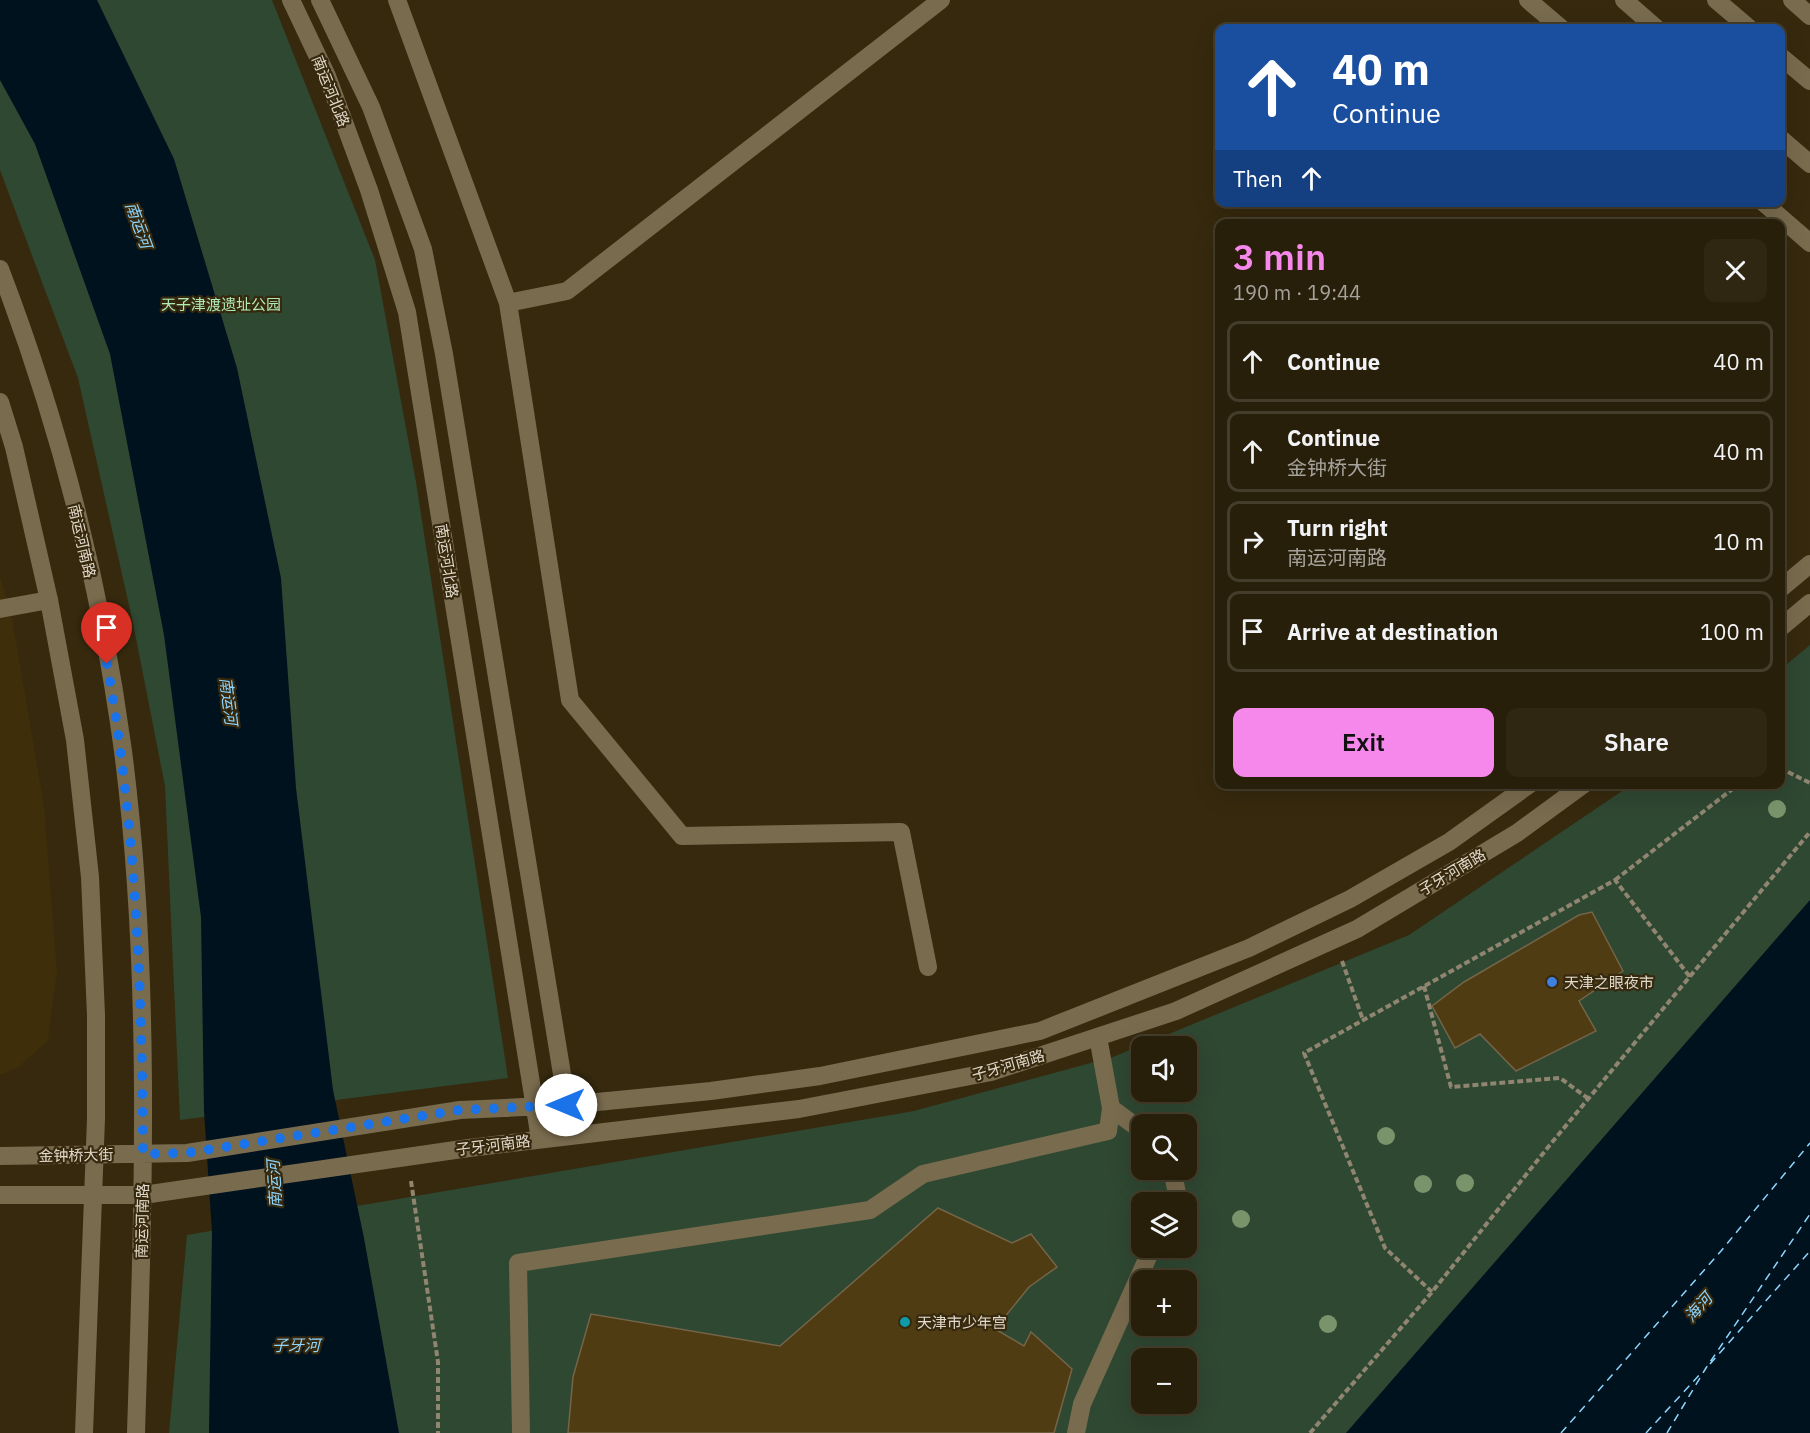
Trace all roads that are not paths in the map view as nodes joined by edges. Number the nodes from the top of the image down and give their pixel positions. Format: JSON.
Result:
{"nodes":[{"id":1,"x":291,"y":0,"type":"edge"},
{"id":2,"x":320,"y":0,"type":"edge"},
{"id":3,"x":398,"y":0,"type":"edge"},
{"id":4,"x":941,"y":0,"type":"edge"},
{"id":5,"x":1528,"y":0,"type":"edge"},
{"id":6,"x":1624,"y":0,"type":"edge"},
{"id":7,"x":1716,"y":0,"type":"edge"},
{"id":8,"x":1792,"y":0,"type":"edge"},
{"id":9,"x":1810,"y":16,"type":"edge"},
{"id":10,"x":1556,"y":24,"type":"edge"},
{"id":11,"x":1651,"y":24,"type":"edge"},
{"id":12,"x":1744,"y":24,"type":"edge"},
{"id":13,"x":1785,"y":60,"type":"edge"},
{"id":14,"x":1810,"y":81,"type":"edge"},
{"id":15,"x":1785,"y":142,"type":"edge"},
{"id":16,"x":1810,"y":164,"type":"edge"},
{"id":17,"x":1769,"y":207,"type":"edge"},
{"id":18,"x":1782,"y":219,"type":"edge"},
{"id":19,"x":1785,"y":221,"type":"edge"},
{"id":20,"x":1810,"y":243,"type":"edge"},
{"id":21,"x":0,"y":269,"type":"edge"},
{"id":22,"x":508,"y":303,"type":"junction"},
{"id":23,"x":0,"y":402,"type":"edge"},
{"id":24,"x":1810,"y":564,"type":"edge"},
{"id":25,"x":1785,"y":585,"type":"edge"},
{"id":26,"x":49,"y":600,"type":"junction"},
{"id":27,"x":1810,"y":603,"type":"edge"},
{"id":28,"x":0,"y":609,"type":"edge"},
{"id":29,"x":1785,"y":624,"type":"edge"},
{"id":30,"x":1523,"y":789,"type":"edge"},
{"id":31,"x":1577,"y":789,"type":"edge"},
{"id":32,"x":928,"y":967,"type":"dead end"},
{"id":33,"x":1098,"y":1037,"type":"junction"},
{"id":34,"x":535,"y":1105,"type":"junction"},
{"id":35,"x":566,"y":1105,"type":"junction"},
{"id":36,"x":1111,"y":1108,"type":"junction"},
{"id":37,"x":1131,"y":1123,"type":"edge"},
{"id":38,"x":572,"y":1135,"type":"junction"},
{"id":39,"x":540,"y":1139,"type":"junction"},
{"id":40,"x":187,"y":1153,"type":"joint"},
{"id":41,"x":95,"y":1154,"type":"junction"},
{"id":42,"x":143,"y":1154,"type":"junction"},
{"id":43,"x":0,"y":1156,"type":"edge"},
{"id":44,"x":0,"y":1194,"type":"edge"},
{"id":45,"x":95,"y":1194,"type":"junction"},
{"id":46,"x":143,"y":1195,"type":"junction"},
{"id":47,"x":1148,"y":1258,"type":"edge"},
{"id":48,"x":84,"y":1433,"type":"edge"},
{"id":49,"x":136,"y":1433,"type":"edge"},
{"id":50,"x":521,"y":1433,"type":"edge"},
{"id":51,"x":1076,"y":1433,"type":"edge"}],
"edges":[{"from":1,"to":34,"type":"street","name":"南运河北路"},
{"from":2,"to":35,"type":"street","name":"南运河北路"},
{"from":3,"to":22,"type":"street"},
{"from":4,"to":22,"type":"street"},
{"from":5,"to":10,"type":"street"},
{"from":6,"to":11,"type":"street"},
{"from":7,"to":12,"type":"street"},
{"from":8,"to":9,"type":"street"},
{"from":13,"to":14,"type":"street"},
{"from":15,"to":16,"type":"street"},
{"from":17,"to":18,"type":"street"},
{"from":19,"to":20,"type":"street"},
{"from":21,"to":42,"type":"street","name":"南运河南路"},
{"from":22,"to":32,"type":"street"},
{"from":23,"to":26,"type":"street"},
{"from":24,"to":25,"type":"street"},
{"from":26,"to":28,"type":"street"},
{"from":26,"to":41,"type":"street"},
{"from":27,"to":29,"type":"street"},
{"from":30,"to":35,"type":"street","name":"子牙河南路"},
{"from":31,"to":33,"type":"street","name":"子牙河南路"},
{"from":33,"to":36,"type":"street"},
{"from":33,"to":38,"type":"street","name":"子牙河南路"},
{"from":34,"to":35,"type":"street","name":"子牙河南路"},
{"from":34,"to":39,"type":"street","name":"南运河北路"},
{"from":34,"to":40,"type":"street","name":"子牙河南路"},
{"from":35,"to":38,"type":"street","name":"南运河北路"},
{"from":36,"to":37,"type":"street"},
{"from":36,"to":50,"type":"street"},
{"from":38,"to":39,"type":"street","name":"子牙河南路"},
{"from":39,"to":46,"type":"street","name":"子牙河南路"},
{"from":40,"to":42,"type":"street","name":"金钟桥大街"},
{"from":41,"to":42,"type":"street","name":"金钟桥大街"},
{"from":41,"to":43,"type":"street","name":"金钟桥大街"},
{"from":41,"to":45,"type":"street"},
{"from":42,"to":46,"type":"street","name":"南运河南路"},
{"from":44,"to":45,"type":"street"},
{"from":45,"to":46,"type":"street","name":"子牙河南路"},
{"from":45,"to":48,"type":"street"},
{"from":46,"to":49,"type":"street","name":"南运河南路"},
{"from":47,"to":51,"type":"street"}]}
